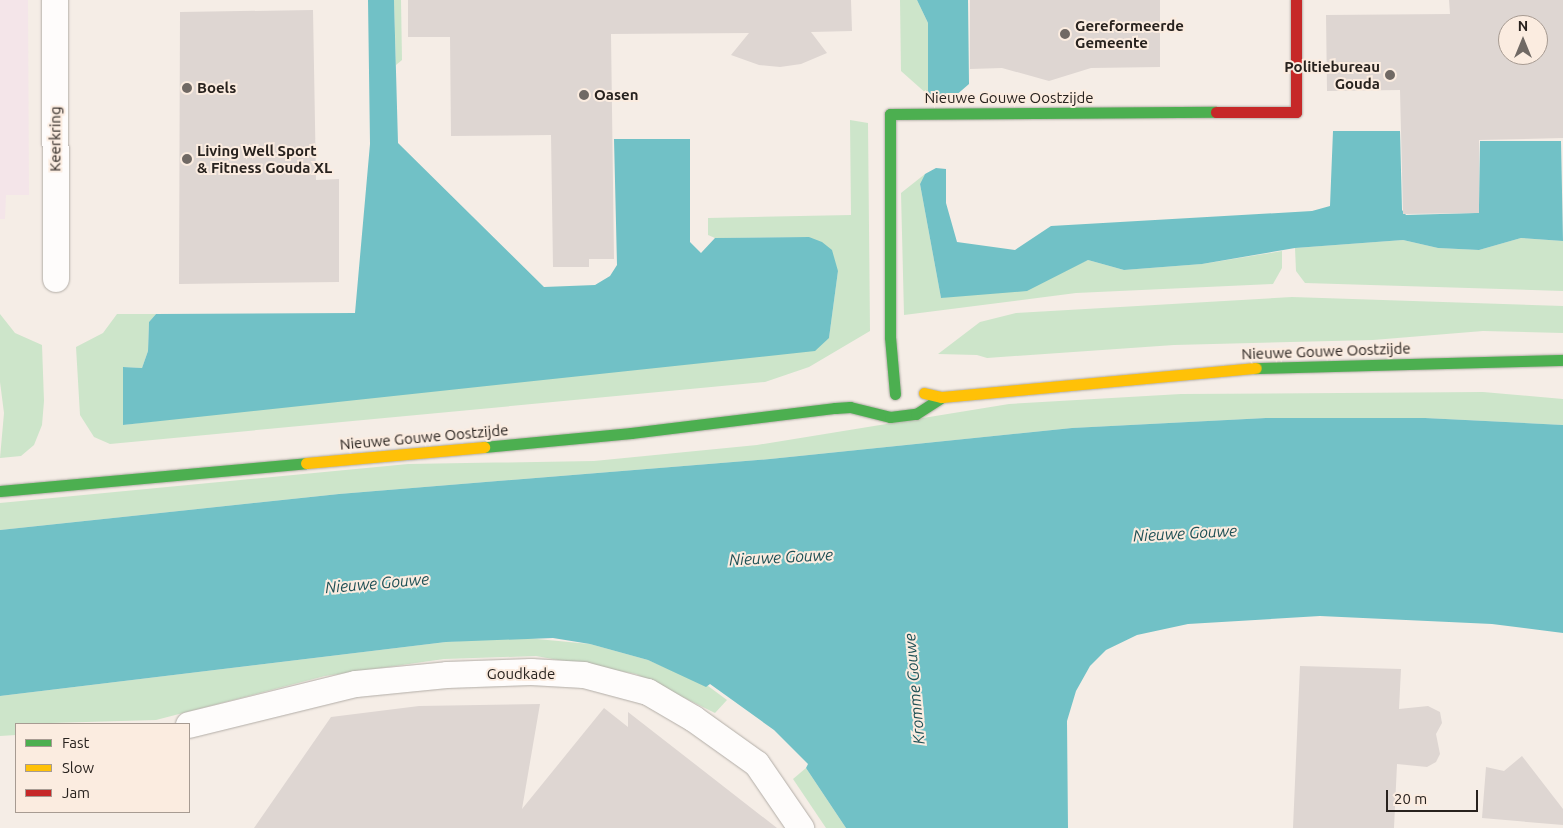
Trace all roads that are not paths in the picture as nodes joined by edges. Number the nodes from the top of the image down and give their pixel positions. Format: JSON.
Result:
{"nodes":[{"id":1,"x":55,"y":0,"type":"edge"},
{"id":2,"x":1296,"y":0,"type":"edge"},
{"id":3,"x":56,"y":279,"type":"dead end"},
{"id":4,"x":1563,"y":360,"type":"edge"},
{"id":5,"x":891,"y":394,"type":"junction"},
{"id":6,"x":942,"y":397,"type":"junction"},
{"id":7,"x":869,"y":398,"type":"dead end"},
{"id":8,"x":850,"y":407,"type":"junction"},
{"id":9,"x":873,"y":412,"type":"junction"},
{"id":10,"x":0,"y":491,"type":"edge"},
{"id":11,"x":190,"y":725,"type":"edge"},
{"id":12,"x":801,"y":828,"type":"edge"}],
"edges":[{"from":1,"to":3,"type":"street","name":"Keerkring"},
{"from":2,"to":5,"type":"main road","name":"Nieuwe Gouwe Oostzijde"},
{"from":4,"to":6,"type":"main road","name":"Nieuwe Gouwe Oostzijde"},
{"from":5,"to":6,"type":"main road","name":"Nieuwe Gouwe Oostzijde"},
{"from":5,"to":9,"type":"main road"},
{"from":6,"to":9,"type":"main road","name":"Nieuwe Gouwe Oostzijde"},
{"from":7,"to":8,"type":"main road","name":"Nieuwe Gouwe Oostzijde"},
{"from":8,"to":9,"type":"main road","name":"Nieuwe Gouwe Oostzijde"},
{"from":8,"to":10,"type":"main road","name":"Nieuwe Gouwe Oostzijde"},
{"from":11,"to":12,"type":"street","name":"Goudkade"}]}
